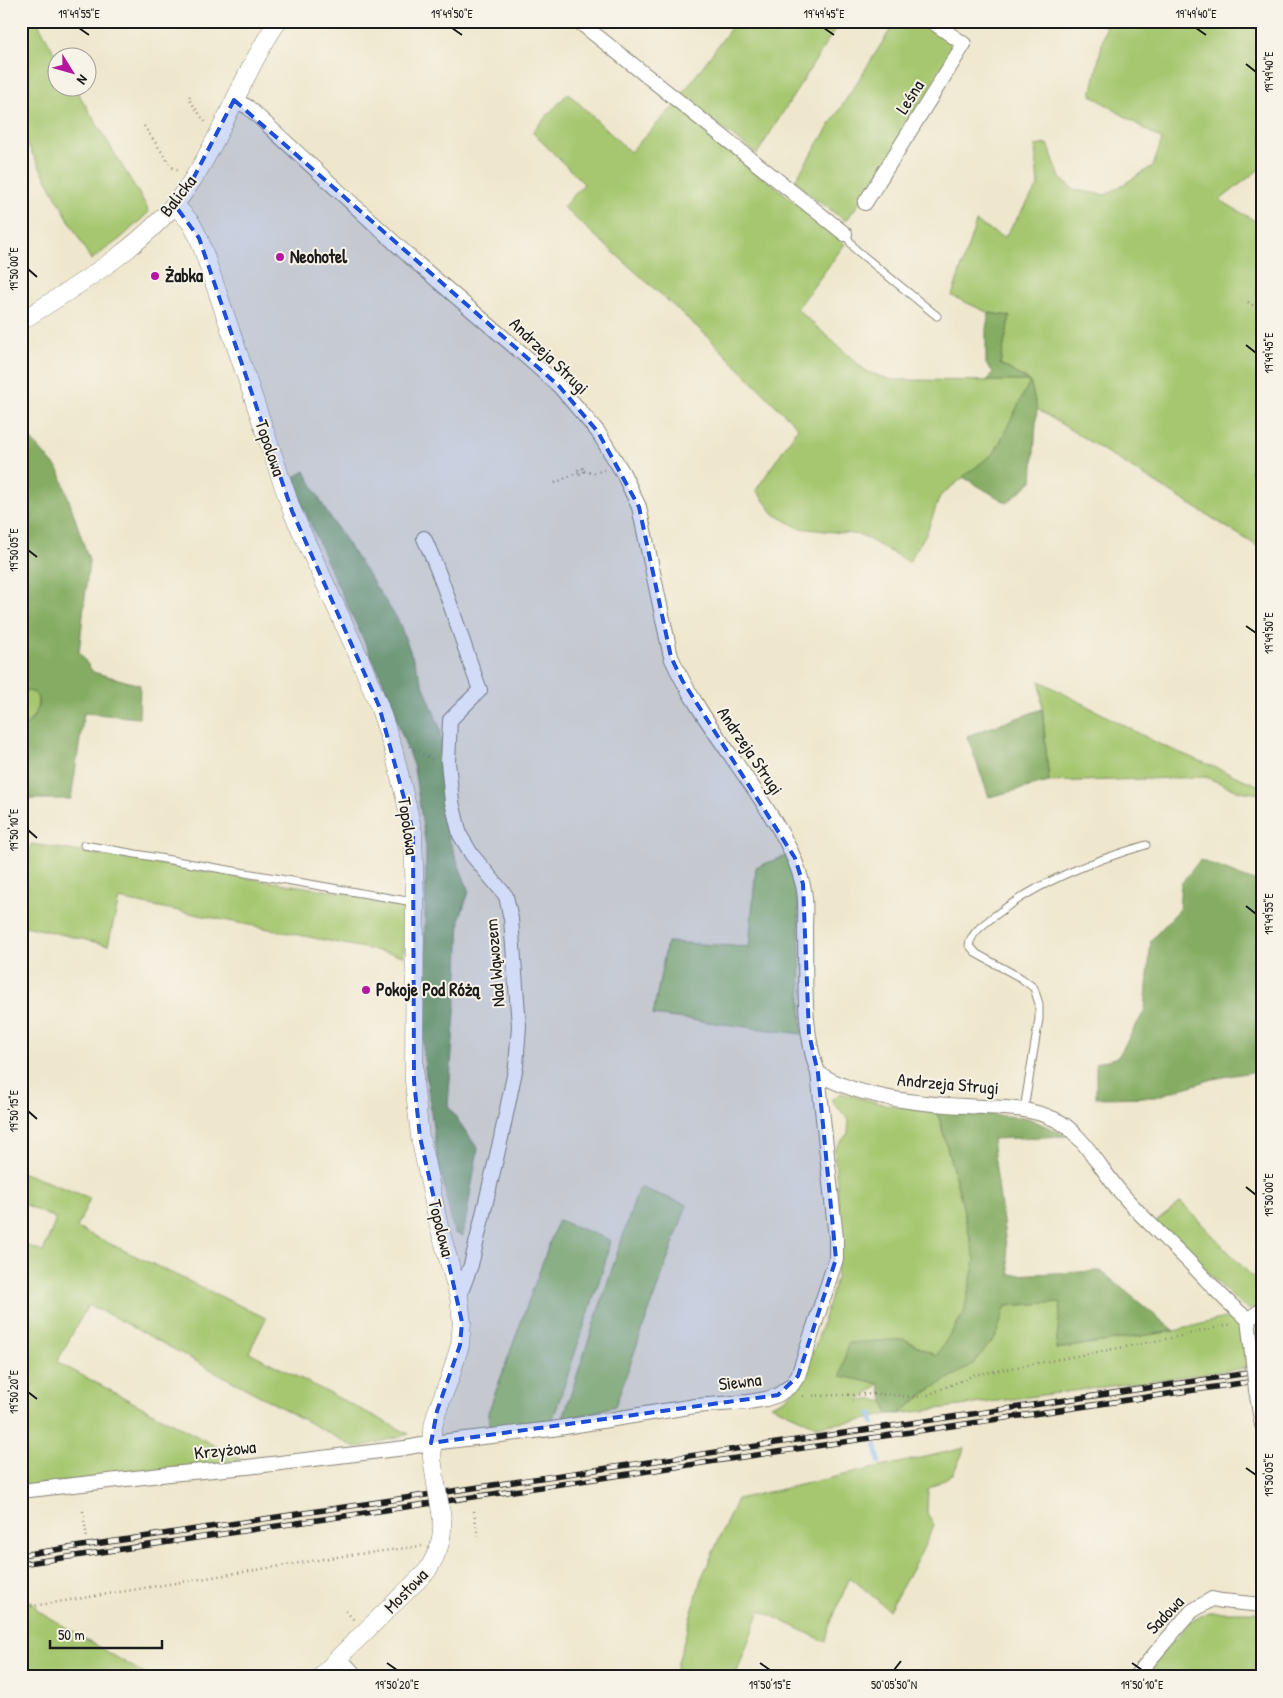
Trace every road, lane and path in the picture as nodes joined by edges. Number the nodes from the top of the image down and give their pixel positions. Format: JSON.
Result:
{"nodes":[{"id":1,"x":278,"y":21,"type":"edge"},
{"id":2,"x":578,"y":21,"type":"edge"},
{"id":3,"x":931,"y":21,"type":"edge"},
{"id":4,"x":190,"y":96,"type":"dead end"},
{"id":5,"x":234,"y":100,"type":"junction"},
{"id":6,"x":211,"y":125,"type":"dead end"},
{"id":7,"x":144,"y":126,"type":"dead end"},
{"id":8,"x":185,"y":174,"type":"dead end"},
{"id":9,"x":174,"y":204,"type":"junction"},
{"id":10,"x":865,"y":204,"type":"dead end"},
{"id":11,"x":845,"y":234,"type":"joint"},
{"id":12,"x":1248,"y":302,"type":"dead end"},
{"id":13,"x":1262,"y":311,"type":"edge"},
{"id":14,"x":937,"y":316,"type":"dead end"},
{"id":15,"x":21,"y":321,"type":"edge"},
{"id":16,"x":604,"y":470,"type":"dead end"},
{"id":17,"x":1254,"y":473,"type":"dead end"},
{"id":18,"x":1262,"y":478,"type":"edge"},
{"id":19,"x":555,"y":483,"type":"dead end"},
{"id":20,"x":424,"y":538,"type":"dead end"},
{"id":21,"x":409,"y":746,"type":"dead end"},
{"id":22,"x":432,"y":759,"type":"dead end"},
{"id":23,"x":84,"y":845,"type":"dead end"},
{"id":24,"x":1146,"y":845,"type":"dead end"},
{"id":25,"x":415,"y":902,"type":"junction"},
{"id":26,"x":818,"y":1074,"type":"junction"},
{"id":27,"x":1024,"y":1109,"type":"junction"},
{"id":28,"x":459,"y":1297,"type":"junction"},
{"id":29,"x":1262,"y":1310,"type":"edge"},
{"id":30,"x":1248,"y":1319,"type":"junction"},
{"id":31,"x":802,"y":1396,"type":"dead end"},
{"id":32,"x":1262,"y":1425,"type":"edge"},
{"id":33,"x":432,"y":1443,"type":"junction"},
{"id":34,"x":436,"y":1484,"type":"joint"},
{"id":35,"x":21,"y":1491,"type":"edge"},
{"id":36,"x":83,"y":1511,"type":"dead end"},
{"id":37,"x":474,"y":1511,"type":"dead end"},
{"id":38,"x":478,"y":1537,"type":"dead end"},
{"id":39,"x":87,"y":1539,"type":"dead end"},
{"id":40,"x":428,"y":1545,"type":"dead end"},
{"id":41,"x":1262,"y":1605,"type":"edge"},
{"id":42,"x":21,"y":1608,"type":"edge"},
{"id":43,"x":339,"y":1657,"type":"junction"},
{"id":44,"x":321,"y":1677,"type":"edge"},
{"id":45,"x":357,"y":1677,"type":"edge"},
{"id":46,"x":1135,"y":1677,"type":"edge"}],
"edges":[{"from":1,"to":5,"type":"street","name":"Balicka"},
{"from":2,"to":11,"type":"street"},
{"from":3,"to":10,"type":"street","name":"Leśna"},
{"from":4,"to":6,"type":"path"},
{"from":5,"to":9,"type":"street","name":"Balicka"},
{"from":5,"to":26,"type":"street","name":"Andrzeja Strugi"},
{"from":7,"to":8,"type":"path"},
{"from":9,"to":15,"type":"street","name":"Balicka"},
{"from":9,"to":25,"type":"street","name":"Topolowa"},
{"from":11,"to":14,"type":"lane"},
{"from":12,"to":13,"type":"path"},
{"from":16,"to":19,"type":"path"},
{"from":17,"to":18,"type":"path"},
{"from":20,"to":28,"type":"street","name":"Nad Wąwozem"},
{"from":21,"to":22,"type":"path"},
{"from":23,"to":25,"type":"lane"},
{"from":24,"to":27,"type":"lane"},
{"from":25,"to":28,"type":"street","name":"Topolowa"},
{"from":26,"to":27,"type":"street","name":"Andrzeja Strugi"},
{"from":26,"to":33,"type":"street","name":"Siewna"},
{"from":27,"to":30,"type":"street","name":"Andrzeja Strugi"},
{"from":28,"to":33,"type":"street","name":"Topolowa"},
{"from":29,"to":30,"type":"street"},
{"from":30,"to":31,"type":"path"},
{"from":30,"to":32,"type":"street","bridge":true},
{"from":33,"to":34,"type":"street","name":"Topolowa"},
{"from":33,"to":35,"type":"street","name":"Krzyżowa"},
{"from":34,"to":43,"type":"street","name":"Mostowa","bridge":true},
{"from":36,"to":39,"type":"path"},
{"from":37,"to":38,"type":"path"},
{"from":40,"to":42,"type":"path"},
{"from":41,"to":46,"type":"street","name":"Sadowa"},
{"from":43,"to":44,"type":"street","name":"Mostowa"},
{"from":43,"to":45,"type":"street"}]}
